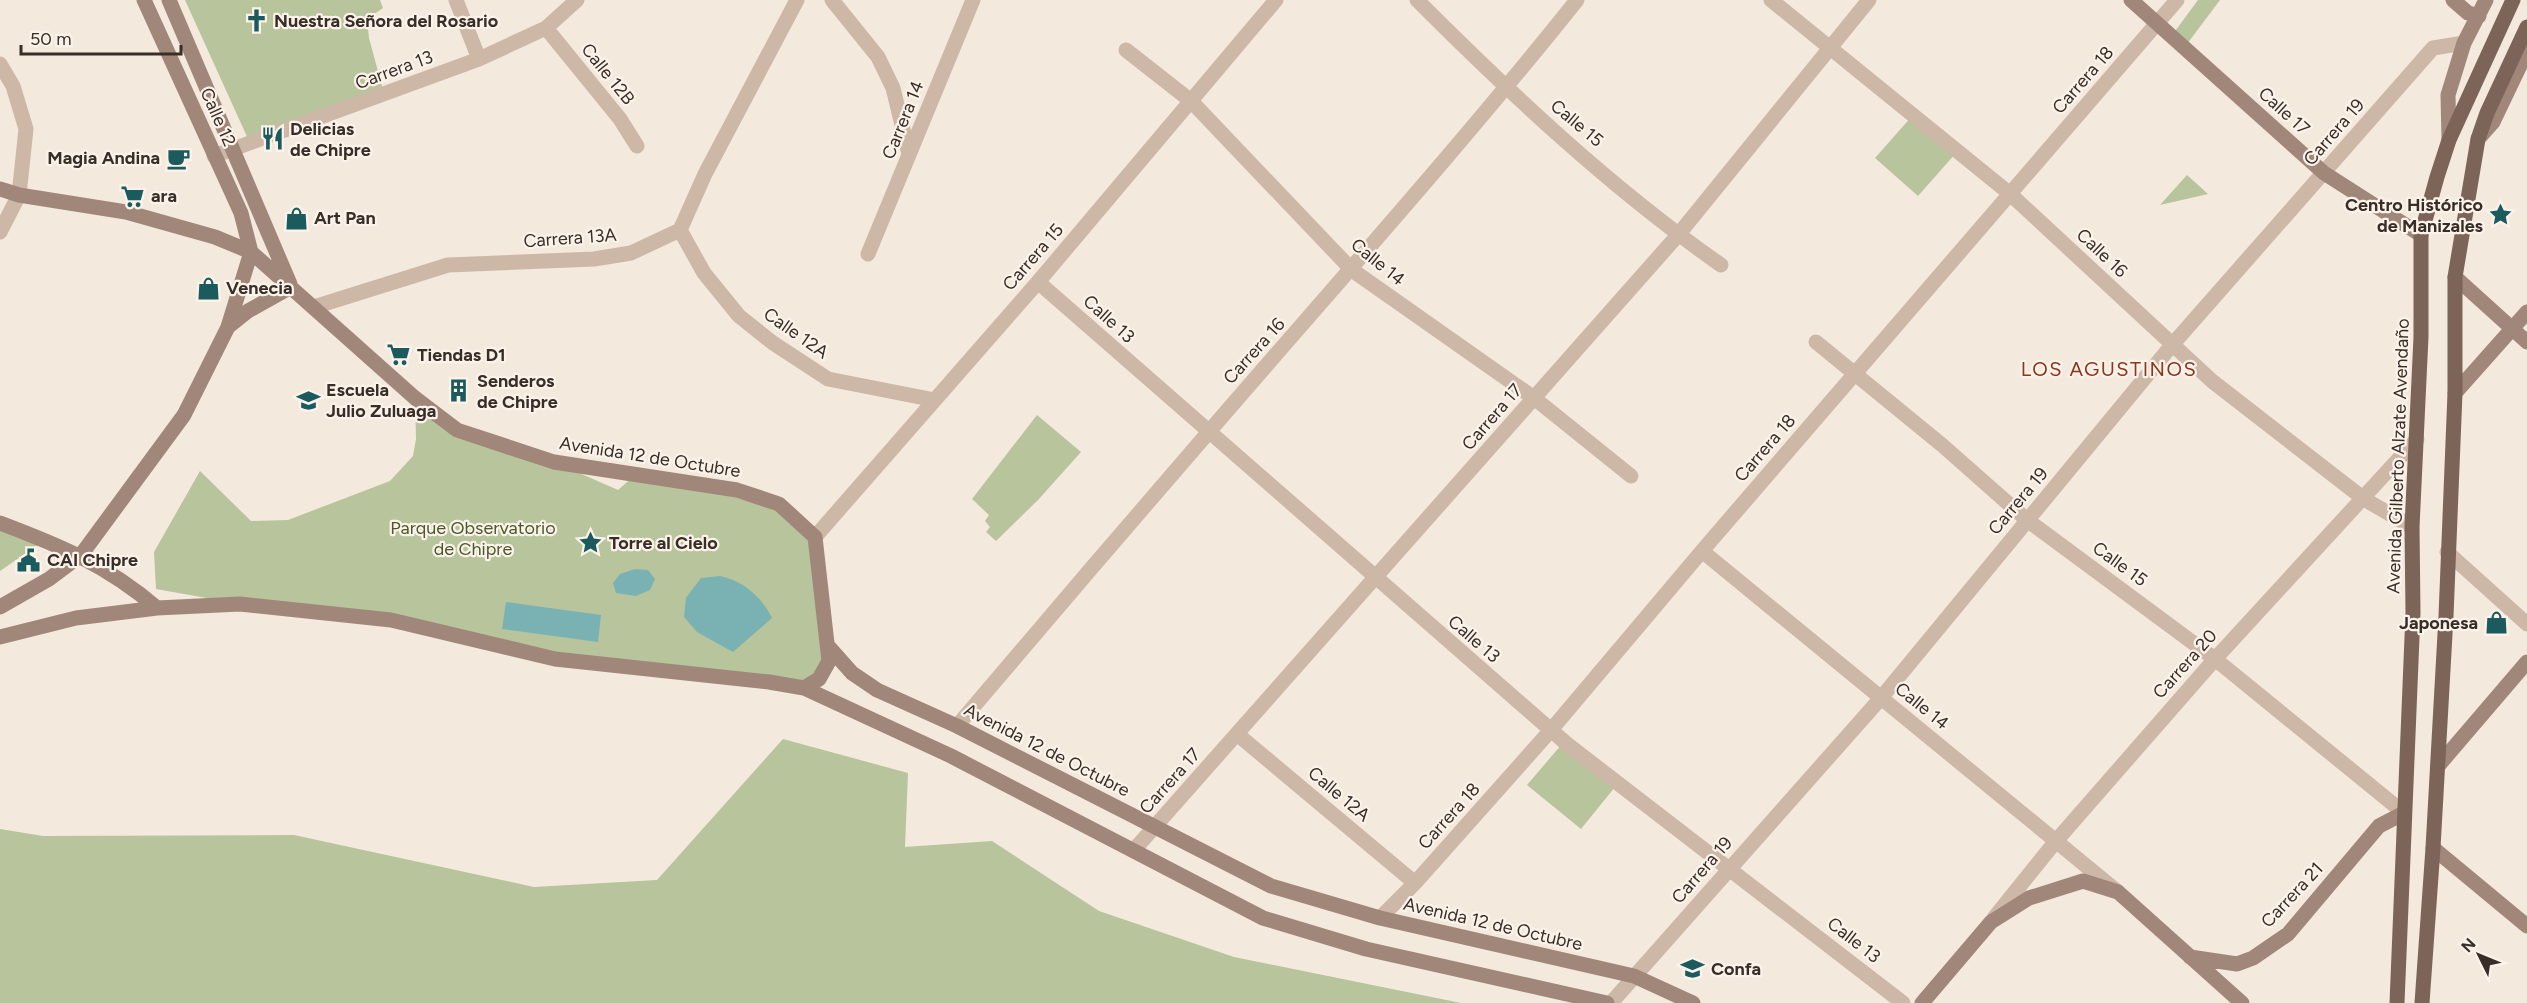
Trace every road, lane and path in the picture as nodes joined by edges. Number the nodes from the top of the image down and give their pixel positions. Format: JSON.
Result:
{"nodes":[{"id":1,"x":144,"y":0,"type":"edge"},
{"id":2,"x":169,"y":0,"type":"edge"},
{"id":3,"x":456,"y":0,"type":"edge"},
{"id":4,"x":577,"y":0,"type":"edge"},
{"id":5,"x":797,"y":0,"type":"edge"},
{"id":6,"x":832,"y":0,"type":"edge"},
{"id":7,"x":973,"y":0,"type":"edge"},
{"id":8,"x":1276,"y":0,"type":"edge"},
{"id":9,"x":1417,"y":0,"type":"edge"},
{"id":10,"x":1577,"y":0,"type":"edge"},
{"id":11,"x":1771,"y":0,"type":"edge"},
{"id":12,"x":1869,"y":0,"type":"edge"},
{"id":13,"x":2131,"y":0,"type":"edge"},
{"id":14,"x":2177,"y":0,"type":"edge"},
{"id":15,"x":2453,"y":0,"type":"edge"},
{"id":16,"x":2486,"y":0,"type":"edge"},
{"id":17,"x":2513,"y":0,"type":"edge"},
{"id":18,"x":2479,"y":16,"type":"junction"},
{"id":19,"x":2157,"y":24,"type":"junction"},
{"id":20,"x":2527,"y":27,"type":"edge"},
{"id":21,"x":546,"y":28,"type":"junction"},
{"id":22,"x":2464,"y":44,"type":"junction"},
{"id":23,"x":1830,"y":48,"type":"junction"},
{"id":24,"x":1126,"y":50,"type":"dead end"},
{"id":25,"x":2527,"y":51,"type":"edge"},
{"id":26,"x":479,"y":59,"type":"junction"},
{"id":27,"x":0,"y":63,"type":"edge"},
{"id":28,"x":1506,"y":89,"type":"junction"},
{"id":29,"x":1191,"y":101,"type":"junction"},
{"id":30,"x":2478,"y":139,"type":"junction"},
{"id":31,"x":2450,"y":140,"type":"junction"},
{"id":32,"x":636,"y":146,"type":"dead end"},
{"id":33,"x":233,"y":149,"type":"junction"},
{"id":34,"x":909,"y":154,"type":"junction"},
{"id":35,"x":214,"y":156,"type":"junction"},
{"id":36,"x":2324,"y":173,"type":"junction"},
{"id":37,"x":0,"y":189,"type":"edge"},
{"id":38,"x":2009,"y":193,"type":"junction"},
{"id":39,"x":19,"y":195,"type":"junction"},
{"id":40,"x":680,"y":230,"type":"junction"},
{"id":41,"x":0,"y":232,"type":"edge"},
{"id":42,"x":1678,"y":235,"type":"junction"},
{"id":43,"x":2421,"y":235,"type":"junction"},
{"id":44,"x":251,"y":252,"type":"junction"},
{"id":45,"x":868,"y":254,"type":"dead end"},
{"id":46,"x":1721,"y":265,"type":"dead end"},
{"id":47,"x":1352,"y":270,"type":"junction"},
{"id":48,"x":2455,"y":277,"type":"junction"},
{"id":49,"x":1038,"y":282,"type":"junction"},
{"id":50,"x":291,"y":287,"type":"junction"},
{"id":51,"x":314,"y":307,"type":"junction"},
{"id":52,"x":2527,"y":312,"type":"edge"},
{"id":53,"x":228,"y":327,"type":"junction"},
{"id":54,"x":2513,"y":329,"type":"junction"},
{"id":55,"x":1816,"y":342,"type":"dead end"},
{"id":56,"x":2527,"y":342,"type":"edge"},
{"id":57,"x":2172,"y":345,"type":"junction"},
{"id":58,"x":1855,"y":374,"type":"junction"},
{"id":59,"x":2455,"y":393,"type":"junction"},
{"id":60,"x":1534,"y":398,"type":"junction"},
{"id":61,"x":935,"y":400,"type":"junction"},
{"id":62,"x":1208,"y":433,"type":"junction"},
{"id":63,"x":2417,"y":439,"type":"junction"},
{"id":64,"x":1631,"y":476,"type":"dead end"},
{"id":65,"x":2364,"y":499,"type":"junction"},
{"id":66,"x":2027,"y":520,"type":"junction"},
{"id":67,"x":0,"y":523,"type":"edge"},
{"id":68,"x":2412,"y":527,"type":"junction"},
{"id":69,"x":815,"y":537,"type":"junction"},
{"id":70,"x":1702,"y":551,"type":"junction"},
{"id":71,"x":2447,"y":552,"type":"junction"},
{"id":72,"x":81,"y":555,"type":"junction"},
{"id":73,"x":1375,"y":578,"type":"junction"},
{"id":74,"x":0,"y":607,"type":"edge"},
{"id":75,"x":158,"y":608,"type":"junction"},
{"id":76,"x":2527,"y":624,"type":"edge"},
{"id":77,"x":0,"y":637,"type":"edge"},
{"id":78,"x":828,"y":646,"type":"junction"},
{"id":79,"x":2216,"y":659,"type":"junction"},
{"id":80,"x":2527,"y":662,"type":"edge"},
{"id":81,"x":804,"y":688,"type":"junction"},
{"id":82,"x":1881,"y":698,"type":"junction"},
{"id":83,"x":957,"y":726,"type":"junction"},
{"id":84,"x":1551,"y":730,"type":"junction"},
{"id":85,"x":1237,"y":734,"type":"junction"},
{"id":86,"x":2438,"y":766,"type":"junction"},
{"id":87,"x":2404,"y":813,"type":"junction"},
{"id":88,"x":1155,"y":827,"type":"junction"},
{"id":89,"x":2056,"y":841,"type":"junction"},
{"id":90,"x":2433,"y":848,"type":"junction"},
{"id":91,"x":1134,"y":850,"type":"junction"},
{"id":92,"x":1729,"y":869,"type":"junction"},
{"id":93,"x":1415,"y":883,"type":"junction"},
{"id":94,"x":2064,"y":886,"type":"joint"},
{"id":95,"x":2118,"y":892,"type":"junction"},
{"id":96,"x":1380,"y":918,"type":"junction"},
{"id":97,"x":1991,"y":922,"type":"junction"},
{"id":98,"x":2527,"y":926,"type":"edge"},
{"id":99,"x":2190,"y":957,"type":"junction"},
{"id":100,"x":1634,"y":976,"type":"junction"},
{"id":101,"x":2238,"y":1002,"type":"edge"},
{"id":102,"x":1609,"y":1003,"type":"edge"},
{"id":103,"x":1693,"y":1003,"type":"edge"},
{"id":104,"x":1903,"y":1003,"type":"edge"},
{"id":105,"x":1922,"y":1003,"type":"edge"},
{"id":106,"x":2397,"y":1003,"type":"edge"},
{"id":107,"x":2422,"y":1003,"type":"edge"}],
"edges":[{"from":1,"to":35,"type":"main road","name":"Calle 12"},
{"from":2,"to":33,"type":"main road","name":"Calle 12"},
{"from":3,"to":26,"type":"street"},
{"from":4,"to":21,"type":"street","name":"Carrera 13"},
{"from":5,"to":40,"type":"street"},
{"from":6,"to":34,"type":"street"},
{"from":7,"to":34,"type":"street","name":"Carrera 14"},
{"from":8,"to":29,"type":"street","name":"Carrera 15"},
{"from":9,"to":28,"type":"street","name":"Calle 15"},
{"from":10,"to":28,"type":"street","name":"Carrera 16"},
{"from":11,"to":23,"type":"street","name":"Calle 16"},
{"from":12,"to":23,"type":"street","name":"Carrera 17"},
{"from":13,"to":19,"type":"main road","name":"Calle 17"},
{"from":14,"to":19,"type":"street","name":"Carrera 18"},
{"from":15,"to":18,"type":"main road"},
{"from":16,"to":18,"type":"main road"},
{"from":17,"to":31,"type":"main road","name":"Avenida Gilberto Alzate Avendaño"},
{"from":18,"to":22,"type":"main road"},
{"from":19,"to":36,"type":"main road","name":"Calle 17"},
{"from":19,"to":38,"type":"street","name":"Carrera 18"},
{"from":20,"to":30,"type":"main road"},
{"from":21,"to":26,"type":"street","name":"Carrera 13"},
{"from":21,"to":32,"type":"street","name":"Calle 12B"},
{"from":22,"to":31,"type":"main road"},
{"from":22,"to":36,"type":"street","name":"Carrera 19"},
{"from":23,"to":38,"type":"street","name":"Calle 16"},
{"from":23,"to":42,"type":"street","name":"Carrera 17"},
{"from":24,"to":29,"type":"street","name":"Calle 14"},
{"from":25,"to":30,"type":"main road"},
{"from":26,"to":33,"type":"street","name":"Carrera 13"},
{"from":27,"to":39,"type":"street"},
{"from":28,"to":42,"type":"street","name":"Calle 15"},
{"from":28,"to":47,"type":"street","name":"Carrera 16"},
{"from":29,"to":47,"type":"street","name":"Calle 14"},
{"from":29,"to":49,"type":"street","name":"Carrera 15"},
{"from":30,"to":48,"type":"main road"},
{"from":31,"to":43,"type":"main road","name":"Avenida Gilberto Alzate Avendaño"},
{"from":33,"to":35,"type":"street","name":"Carrera 13"},
{"from":33,"to":50,"type":"main road","name":"Calle 12"},
{"from":34,"to":45,"type":"street","name":"Carrera 14"},
{"from":35,"to":44,"type":"main road","name":"Calle 12"},
{"from":36,"to":43,"type":"main road","name":"Calle 17"},
{"from":36,"to":57,"type":"street","name":"Carrera 19"},
{"from":37,"to":39,"type":"main road","name":"Avenida 12 de Octubre"},
{"from":38,"to":57,"type":"street","name":"Calle 16"},
{"from":38,"to":58,"type":"street","name":"Carrera 18"},
{"from":39,"to":41,"type":"street"},
{"from":39,"to":44,"type":"main road","name":"Avenida 12 de Octubre"},
{"from":40,"to":51,"type":"street","name":"Carrera 13A"},
{"from":40,"to":61,"type":"street","name":"Calle 12A"},
{"from":42,"to":46,"type":"street","name":"Calle 15"},
{"from":42,"to":60,"type":"street","name":"Carrera 17"},
{"from":43,"to":63,"type":"main road","name":"Avenida Gilberto Alzate Avendaño"},
{"from":44,"to":50,"type":"main road","name":"Avenida 12 de Octubre"},
{"from":44,"to":53,"type":"main road"},
{"from":47,"to":60,"type":"street","name":"Calle 14"},
{"from":47,"to":62,"type":"street","name":"Carrera 16"},
{"from":48,"to":54,"type":"main road"},
{"from":48,"to":59,"type":"main road"},
{"from":49,"to":61,"type":"street","name":"Carrera 15"},
{"from":49,"to":62,"type":"street","name":"Calle 13"},
{"from":50,"to":51,"type":"main road","name":"Avenida 12 de Octubre"},
{"from":50,"to":53,"type":"main road"},
{"from":51,"to":69,"type":"main road","name":"Avenida 12 de Octubre"},
{"from":52,"to":54,"type":"main road"},
{"from":53,"to":72,"type":"main road"},
{"from":54,"to":56,"type":"main road"},
{"from":54,"to":59,"type":"main road"},
{"from":55,"to":58,"type":"street","name":"Calle 15"},
{"from":57,"to":65,"type":"street","name":"Calle 16"},
{"from":57,"to":66,"type":"street","name":"Carrera 19"},
{"from":58,"to":66,"type":"street","name":"Calle 15"},
{"from":58,"to":70,"type":"street","name":"Carrera 18"},
{"from":59,"to":71,"type":"main road"},
{"from":60,"to":64,"type":"street","name":"Calle 14"},
{"from":60,"to":73,"type":"street","name":"Carrera 17"},
{"from":61,"to":69,"type":"street","name":"Carrera 15"},
{"from":62,"to":73,"type":"street","name":"Calle 13"},
{"from":62,"to":83,"type":"street","name":"Carrera 16"},
{"from":63,"to":65,"type":"street","name":"Carrera 20"},
{"from":63,"to":68,"type":"main road","name":"Avenida Gilberto Alzate Avendaño"},
{"from":65,"to":68,"type":"street","name":"Calle 16"},
{"from":65,"to":79,"type":"street","name":"Carrera 20"},
{"from":66,"to":79,"type":"street","name":"Calle 15"},
{"from":66,"to":82,"type":"street","name":"Carrera 19"},
{"from":67,"to":72,"type":"main road"},
{"from":68,"to":87,"type":"main road","name":"Avenida Gilberto Alzate Avendaño"},
{"from":69,"to":78,"type":"main road"},
{"from":70,"to":82,"type":"street","name":"Calle 14"},
{"from":70,"to":84,"type":"street","name":"Carrera 18"},
{"from":71,"to":76,"type":"street"},
{"from":71,"to":86,"type":"main road"},
{"from":72,"to":74,"type":"main road"},
{"from":72,"to":75,"type":"main road"},
{"from":73,"to":84,"type":"street","name":"Calle 13"},
{"from":73,"to":85,"type":"street","name":"Carrera 17"},
{"from":75,"to":77,"type":"main road"},
{"from":75,"to":81,"type":"main road"},
{"from":78,"to":81,"type":"main road"},
{"from":78,"to":83,"type":"main road","name":"Avenida 12 de Octubre"},
{"from":79,"to":87,"type":"street","name":"Calle 15"},
{"from":79,"to":89,"type":"street","name":"Carrera 20"},
{"from":80,"to":86,"type":"main road"},
{"from":81,"to":91,"type":"main road"},
{"from":82,"to":89,"type":"street","name":"Calle 14"},
{"from":82,"to":92,"type":"street","name":"Carrera 19"},
{"from":83,"to":88,"type":"main road","name":"Avenida 12 de Octubre"},
{"from":84,"to":92,"type":"street","name":"Calle 13"},
{"from":84,"to":93,"type":"street","name":"Carrera 18"},
{"from":85,"to":88,"type":"street","name":"Carrera 17"},
{"from":85,"to":93,"type":"street","name":"Calle 12A"},
{"from":86,"to":90,"type":"main road"},
{"from":87,"to":99,"type":"main road","name":"Carrera 21"},
{"from":87,"to":106,"type":"main road","name":"Avenida Gilberto Alzate Avendaño"},
{"from":88,"to":91,"type":"street","name":"Carrera 17"},
{"from":88,"to":96,"type":"main road","name":"Avenida 12 de Octubre"},
{"from":89,"to":95,"type":"street","name":"Calle 14"},
{"from":89,"to":97,"type":"street","name":"Carrera 20"},
{"from":90,"to":98,"type":"main road"},
{"from":90,"to":107,"type":"main road"},
{"from":91,"to":102,"type":"main road"},
{"from":92,"to":100,"type":"street","name":"Carrera 19"},
{"from":92,"to":104,"type":"street","name":"Calle 13"},
{"from":93,"to":96,"type":"street","name":"Carrera 18"},
{"from":94,"to":95,"type":"main road","name":"Calle 14"},
{"from":94,"to":97,"type":"main road","name":"Carrera 20"},
{"from":95,"to":99,"type":"main road","name":"Calle 14"},
{"from":96,"to":100,"type":"main road","name":"Avenida 12 de Octubre"},
{"from":97,"to":105,"type":"main road","name":"Carrera 20"},
{"from":99,"to":101,"type":"main road","name":"Calle 14"},
{"from":100,"to":102,"type":"street","name":"Carrera 19"},
{"from":100,"to":103,"type":"main road","name":"Avenida 12 de Octubre"}]}
